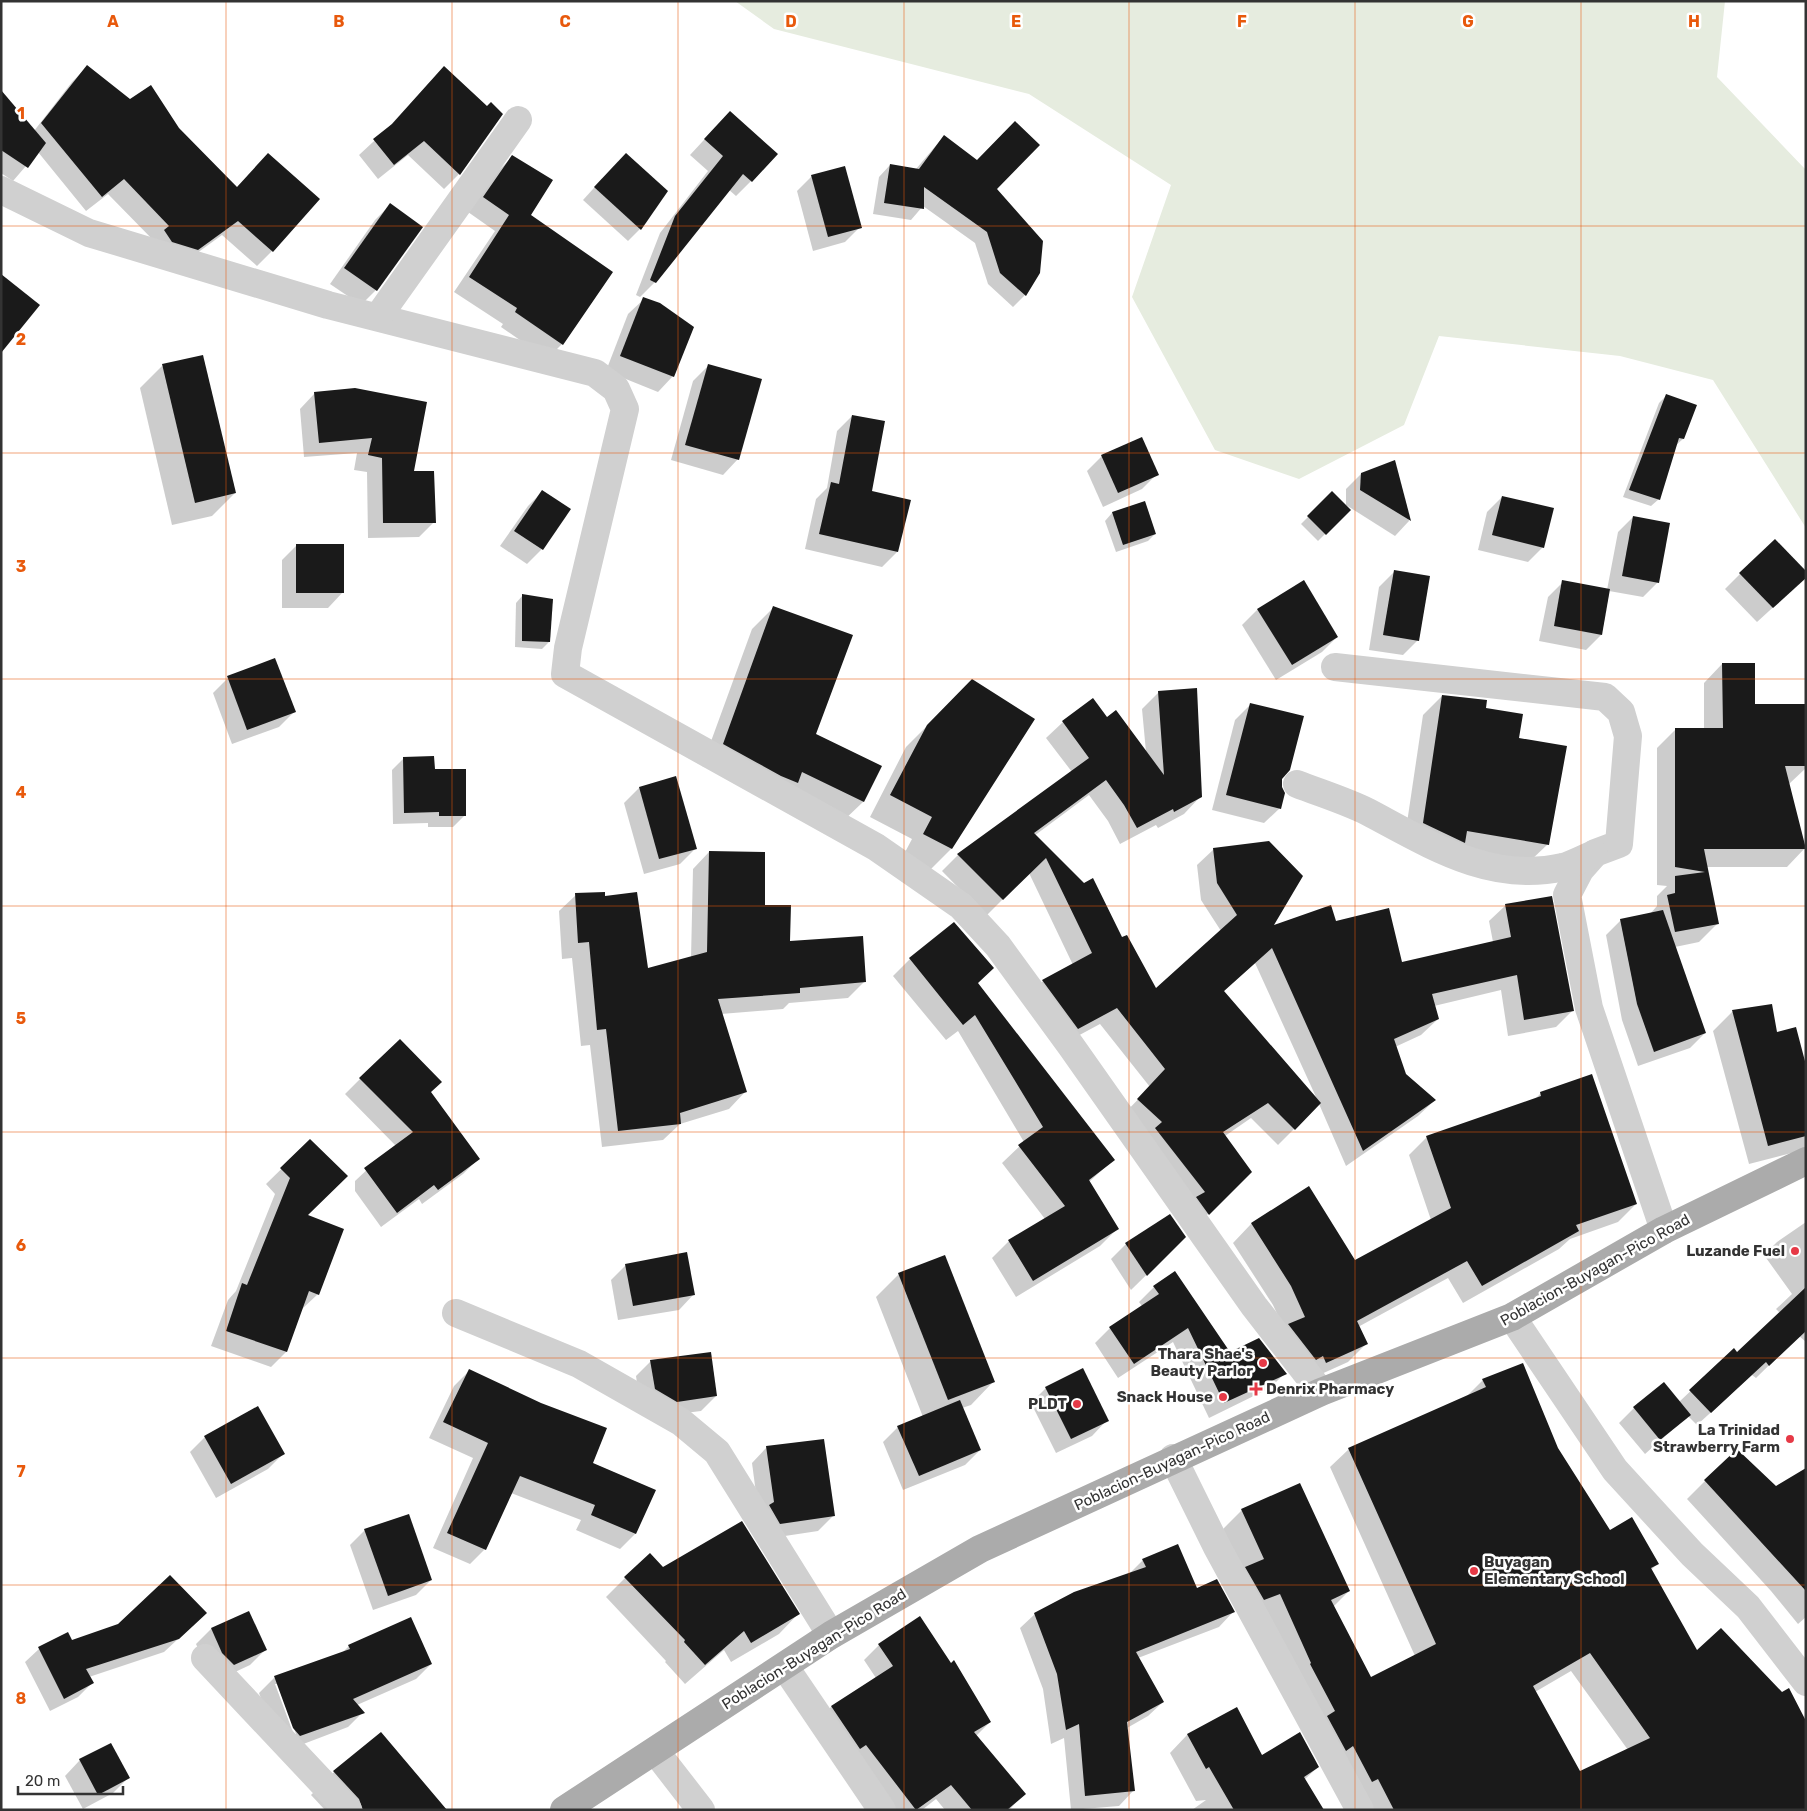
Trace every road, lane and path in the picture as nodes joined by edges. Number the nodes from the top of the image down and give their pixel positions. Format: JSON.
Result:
{"nodes":[{"id":1,"x":518,"y":120,"type":"dead end"},
{"id":2,"x":1,"y":190,"type":"edge"},
{"id":3,"x":378,"y":317,"type":"junction"},
{"id":4,"x":1335,"y":667,"type":"dead end"},
{"id":5,"x":1297,"y":784,"type":"dead end"},
{"id":6,"x":1595,"y":853,"type":"junction"},
{"id":7,"x":1806,"y":1161,"type":"edge"},
{"id":8,"x":1664,"y":1230,"type":"junction"},
{"id":9,"x":456,"y":1313,"type":"dead end"},
{"id":10,"x":1512,"y":1318,"type":"junction"},
{"id":11,"x":1321,"y":1392,"type":"junction"},
{"id":12,"x":1173,"y":1458,"type":"junction"},
{"id":13,"x":831,"y":1635,"type":"junction"},
{"id":14,"x":205,"y":1658,"type":"dead end"},
{"id":15,"x":785,"y":1667,"type":"junction"},
{"id":16,"x":1806,"y":1682,"type":"edge"},
{"id":17,"x":656,"y":1752,"type":"junction"},
{"id":18,"x":348,"y":1810,"type":"edge"},
{"id":19,"x":564,"y":1810,"type":"edge"},
{"id":20,"x":701,"y":1810,"type":"edge"},
{"id":21,"x":882,"y":1810,"type":"edge"},
{"id":22,"x":1360,"y":1810,"type":"edge"}],
"edges":[{"from":1,"to":3,"type":"street"},
{"from":2,"to":3,"type":"street"},
{"from":3,"to":11,"type":"street"},
{"from":4,"to":6,"type":"street"},
{"from":5,"to":6,"type":"street"},
{"from":6,"to":8,"type":"street"},
{"from":7,"to":8,"type":"main road","name":"Poblacion-Buyagan-Pico Road"},
{"from":8,"to":10,"type":"main road","name":"Poblacion-Buyagan-Pico Road"},
{"from":9,"to":13,"type":"street"},
{"from":10,"to":11,"type":"main road","name":"Poblacion-Buyagan-Pico Road"},
{"from":10,"to":16,"type":"street"},
{"from":11,"to":12,"type":"main road","name":"Poblacion-Buyagan-Pico Road"},
{"from":12,"to":13,"type":"main road","name":"Poblacion-Buyagan-Pico Road"},
{"from":12,"to":22,"type":"street"},
{"from":13,"to":15,"type":"main road","name":"Poblacion-Buyagan-Pico Road"},
{"from":14,"to":18,"type":"street"},
{"from":15,"to":17,"type":"main road","name":"Poblacion-Buyagan-Pico Road"},
{"from":15,"to":21,"type":"street"},
{"from":17,"to":19,"type":"main road","name":"Poblacion-Buyagan-Pico Road"},
{"from":17,"to":20,"type":"street"}]}
